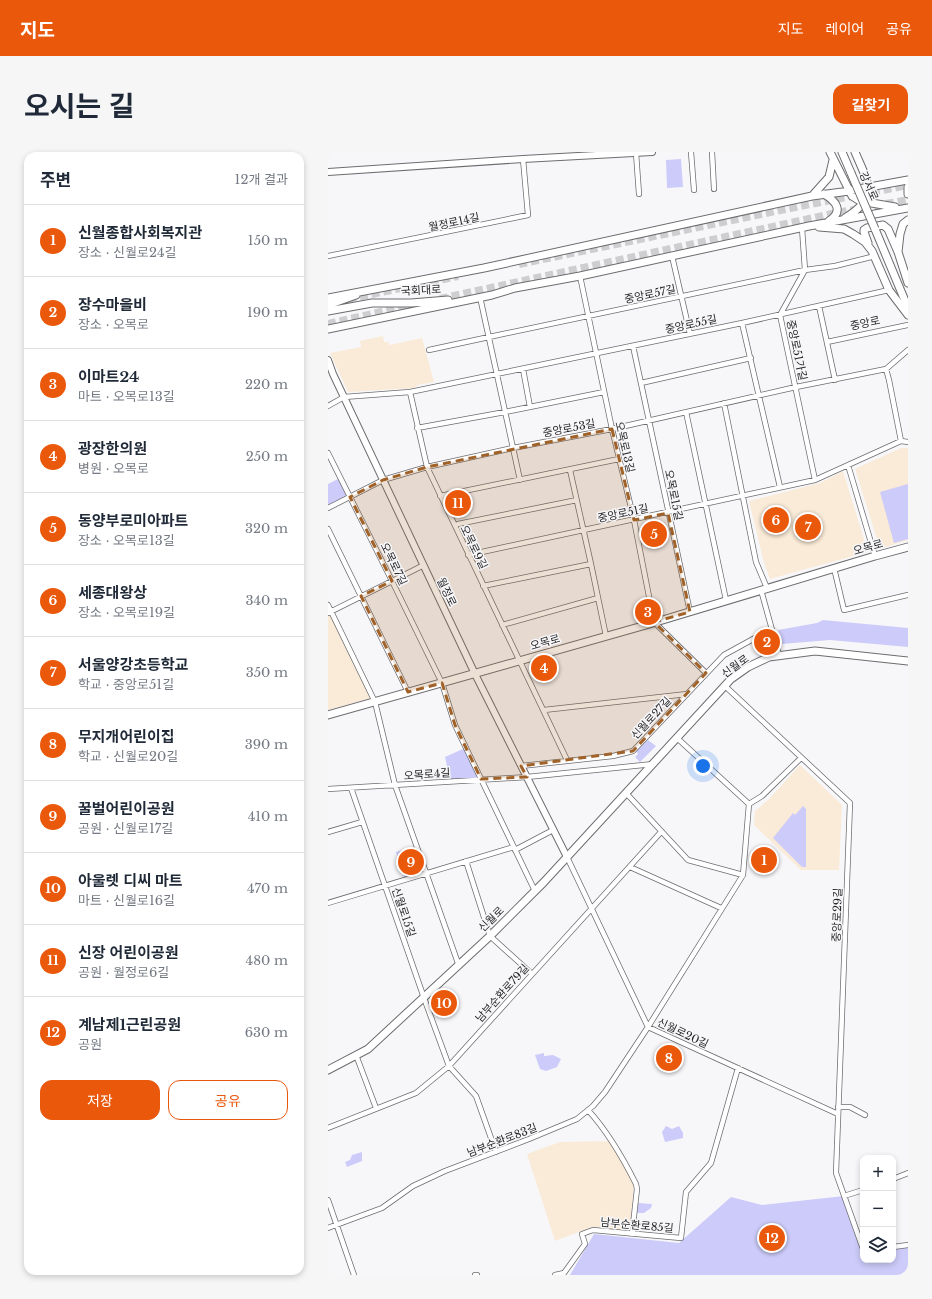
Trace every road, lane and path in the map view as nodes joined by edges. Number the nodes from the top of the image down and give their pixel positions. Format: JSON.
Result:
{"nodes":[{"id":1,"x":652,"y":152,"type":"edge"},
{"id":2,"x":692,"y":152,"type":"edge"},
{"id":3,"x":712,"y":152,"type":"edge"},
{"id":4,"x":830,"y":152,"type":"edge"},
{"id":5,"x":842,"y":152,"type":"edge"},
{"id":6,"x":855,"y":152,"type":"edge"},
{"id":7,"x":636,"y":153,"type":"junction"},
{"id":8,"x":522,"y":158,"type":"junction"},
{"id":9,"x":833,"y":160,"type":"junction"},
{"id":10,"x":862,"y":170,"type":"junction"},
{"id":11,"x":328,"y":172,"type":"edge"},
{"id":12,"x":841,"y":176,"type":"junction"},
{"id":13,"x":908,"y":180,"type":"edge"},
{"id":14,"x":867,"y":184,"type":"junction"},
{"id":15,"x":908,"y":187,"type":"edge"},
{"id":16,"x":714,"y":189,"type":"dead end"},
{"id":17,"x":694,"y":190,"type":"dead end"},
{"id":18,"x":849,"y":190,"type":"junction"},
{"id":19,"x":639,"y":194,"type":"dead end"},
{"id":20,"x":824,"y":194,"type":"junction"},
{"id":21,"x":908,"y":194,"type":"edge"},
{"id":22,"x":812,"y":196,"type":"junction"},
{"id":23,"x":864,"y":202,"type":"junction"},
{"id":24,"x":906,"y":208,"type":"edge"},
{"id":25,"x":841,"y":220,"type":"junction"},
{"id":26,"x":908,"y":220,"type":"edge"},
{"id":27,"x":828,"y":222,"type":"junction"},
{"id":28,"x":805,"y":227,"type":"junction"},
{"id":29,"x":898,"y":252,"type":"junction"},
{"id":30,"x":873,"y":254,"type":"junction"},
{"id":31,"x":328,"y":256,"type":"edge"},
{"id":32,"x":672,"y":256,"type":"junction"},
{"id":33,"x":806,"y":270,"type":"junction"},
{"id":34,"x":580,"y":276,"type":"junction"},
{"id":35,"x":908,"y":283,"type":"edge"},
{"id":36,"x":515,"y":288,"type":"junction"},
{"id":37,"x":889,"y":290,"type":"junction"},
{"id":38,"x":369,"y":291,"type":"junction"},
{"id":39,"x":681,"y":296,"type":"junction"},
{"id":40,"x":480,"y":297,"type":"junction"},
{"id":41,"x":328,"y":298,"type":"edge"},
{"id":42,"x":328,"y":306,"type":"edge"},
{"id":43,"x":819,"y":306,"type":"junction"},
{"id":44,"x":908,"y":308,"type":"edge"},
{"id":45,"x":328,"y":311,"type":"edge"},
{"id":46,"x":780,"y":315,"type":"junction"},
{"id":47,"x":908,"y":315,"type":"edge"},
{"id":48,"x":589,"y":316,"type":"junction"},
{"id":49,"x":742,"y":323,"type":"junction"},
{"id":50,"x":908,"y":325,"type":"edge"},
{"id":51,"x":328,"y":329,"type":"edge"},
{"id":52,"x":690,"y":334,"type":"junction"},
{"id":53,"x":489,"y":336,"type":"junction"},
{"id":54,"x":826,"y":342,"type":"junction"},
{"id":55,"x":633,"y":346,"type":"junction"},
{"id":56,"x":429,"y":350,"type":"dead end"},
{"id":57,"x":908,"y":350,"type":"edge"},
{"id":58,"x":596,"y":354,"type":"junction"},
{"id":59,"x":751,"y":358,"type":"junction"},
{"id":60,"x":328,"y":360,"type":"edge"},
{"id":61,"x":522,"y":369,"type":"junction"},
{"id":62,"x":886,"y":369,"type":"junction"},
{"id":63,"x":497,"y":374,"type":"junction"},
{"id":64,"x":330,"y":375,"type":"edge"},
{"id":65,"x":835,"y":380,"type":"junction"},
{"id":66,"x":641,"y":383,"type":"junction"},
{"id":67,"x":796,"y":387,"type":"junction"},
{"id":68,"x":410,"y":392,"type":"junction"},
{"id":69,"x":604,"y":392,"type":"junction"},
{"id":70,"x":759,"y":396,"type":"junction"},
{"id":71,"x":344,"y":397,"type":"junction"},
{"id":72,"x":724,"y":404,"type":"junction"},
{"id":73,"x":328,"y":406,"type":"edge"},
{"id":74,"x":530,"y":407,"type":"junction"},
{"id":75,"x":505,"y":412,"type":"junction"},
{"id":76,"x":686,"y":412,"type":"junction"},
{"id":77,"x":649,"y":420,"type":"junction"},
{"id":78,"x":418,"y":428,"type":"junction"},
{"id":79,"x":612,"y":428,"type":"junction"},
{"id":80,"x":901,"y":441,"type":"junction"},
{"id":81,"x":908,"y":442,"type":"edge"},
{"id":82,"x":513,"y":448,"type":"junction"},
{"id":83,"x":328,"y":453,"type":"edge"},
{"id":84,"x":619,"y":459,"type":"junction"},
{"id":85,"x":848,"y":466,"type":"junction"},
{"id":86,"x":426,"y":467,"type":"junction"},
{"id":87,"x":570,"y":470,"type":"junction"},
{"id":88,"x":383,"y":480,"type":"junction"},
{"id":89,"x":520,"y":480,"type":"junction"},
{"id":90,"x":815,"y":480,"type":"junction"},
{"id":91,"x":780,"y":487,"type":"junction"},
{"id":92,"x":440,"y":496,"type":"junction"},
{"id":93,"x":742,"y":496,"type":"junction"},
{"id":94,"x":350,"y":497,"type":"junction"},
{"id":95,"x":577,"y":500,"type":"junction"},
{"id":96,"x":705,"y":505,"type":"junction"},
{"id":97,"x":328,"y":508,"type":"edge"},
{"id":98,"x":668,"y":513,"type":"junction"},
{"id":99,"x":634,"y":520,"type":"junction"},
{"id":100,"x":458,"y":524,"type":"dead end"},
{"id":101,"x":328,"y":529,"type":"edge"},
{"id":102,"x":584,"y":530,"type":"junction"},
{"id":103,"x":908,"y":547,"type":"edge"},
{"id":104,"x":468,"y":555,"type":"junction"},
{"id":105,"x":875,"y":556,"type":"junction"},
{"id":106,"x":592,"y":564,"type":"junction"},
{"id":107,"x":424,"y":566,"type":"junction"},
{"id":108,"x":834,"y":568,"type":"junction"},
{"id":109,"x":392,"y":581,"type":"junction"},
{"id":110,"x":483,"y":586,"type":"junction"},
{"id":111,"x":764,"y":589,"type":"junction"},
{"id":112,"x":908,"y":595,"type":"edge"},
{"id":113,"x":361,"y":596,"type":"junction"},
{"id":114,"x":598,"y":598,"type":"junction"},
{"id":115,"x":726,"y":600,"type":"junction"},
{"id":116,"x":328,"y":605,"type":"edge"},
{"id":117,"x":330,"y":612,"type":"edge"},
{"id":118,"x":690,"y":612,"type":"junction"},
{"id":119,"x":654,"y":622,"type":"junction"},
{"id":120,"x":502,"y":625,"type":"junction"},
{"id":121,"x":772,"y":632,"type":"junction"},
{"id":122,"x":606,"y":636,"type":"junction"},
{"id":123,"x":779,"y":655,"type":"junction"},
{"id":124,"x":520,"y":661,"type":"junction"},
{"id":125,"x":908,"y":661,"type":"edge"},
{"id":126,"x":706,"y":673,"type":"junction"},
{"id":127,"x":475,"y":674,"type":"junction"},
{"id":128,"x":442,"y":683,"type":"junction"},
{"id":129,"x":725,"y":686,"type":"junction"},
{"id":130,"x":408,"y":692,"type":"junction"},
{"id":131,"x":687,"y":694,"type":"junction"},
{"id":132,"x":375,"y":702,"type":"junction"},
{"id":133,"x":544,"y":710,"type":"junction"},
{"id":134,"x":328,"y":715,"type":"edge"},
{"id":135,"x":677,"y":738,"type":"junction"},
{"id":136,"x":801,"y":758,"type":"junction"},
{"id":137,"x":567,"y":760,"type":"junction"},
{"id":138,"x":653,"y":764,"type":"junction"},
{"id":139,"x":521,"y":766,"type":"junction"},
{"id":140,"x":527,"y":777,"type":"junction"},
{"id":141,"x":481,"y":779,"type":"junction"},
{"id":142,"x":395,"y":785,"type":"junction"},
{"id":143,"x":351,"y":788,"type":"junction"},
{"id":144,"x":328,"y":789,"type":"edge"},
{"id":145,"x":626,"y":794,"type":"junction"},
{"id":146,"x":749,"y":804,"type":"junction"},
{"id":147,"x":362,"y":822,"type":"junction"},
{"id":148,"x":553,"y":830,"type":"junction"},
{"id":149,"x":328,"y":832,"type":"edge"},
{"id":150,"x":661,"y":832,"type":"junction"},
{"id":151,"x":515,"y":848,"type":"junction"},
{"id":152,"x":567,"y":857,"type":"junction"},
{"id":153,"x":466,"y":861,"type":"junction"},
{"id":154,"x":630,"y":867,"type":"junction"},
{"id":155,"x":426,"y":874,"type":"junction"},
{"id":156,"x":743,"y":875,"type":"junction"},
{"id":157,"x":385,"y":886,"type":"junction"},
{"id":158,"x":535,"y":890,"type":"junction"},
{"id":159,"x":328,"y":902,"type":"edge"},
{"id":160,"x":721,"y":908,"type":"junction"},
{"id":161,"x":592,"y":909,"type":"junction"},
{"id":162,"x":490,"y":936,"type":"junction"},
{"id":163,"x":459,"y":966,"type":"junction"},
{"id":164,"x":532,"y":974,"type":"junction"},
{"id":165,"x":424,"y":998,"type":"junction"},
{"id":166,"x":648,"y":1026,"type":"junction"},
{"id":167,"x":356,"y":1055,"type":"junction"},
{"id":168,"x":448,"y":1066,"type":"junction"},
{"id":169,"x":738,"y":1068,"type":"junction"},
{"id":170,"x":328,"y":1070,"type":"edge"},
{"id":171,"x":838,"y":1107,"type":"junction"},
{"id":172,"x":376,"y":1108,"type":"junction"},
{"id":173,"x":588,"y":1110,"type":"junction"},
{"id":174,"x":838,"y":1114,"type":"junction"},
{"id":175,"x":865,"y":1115,"type":"dead end"},
{"id":176,"x":328,"y":1128,"type":"edge"},
{"id":177,"x":496,"y":1152,"type":"junction"},
{"id":178,"x":908,"y":1173,"type":"edge"},
{"id":179,"x":896,"y":1177,"type":"edge"},
{"id":180,"x":860,"y":1191,"type":"edge"},
{"id":181,"x":844,"y":1196,"type":"junction"},
{"id":182,"x":328,"y":1200,"type":"edge"},
{"id":183,"x":336,"y":1225,"type":"junction"},
{"id":184,"x":328,"y":1228,"type":"edge"},
{"id":185,"x":632,"y":1234,"type":"junction"},
{"id":186,"x":860,"y":1241,"type":"edge"},
{"id":187,"x":908,"y":1245,"type":"edge"},
{"id":188,"x":896,"y":1247,"type":"edge"},
{"id":189,"x":354,"y":1275,"type":"edge"},
{"id":190,"x":555,"y":1275,"type":"edge"}],
"edges":[{"from":1,"to":7,"type":"street"},
{"from":2,"to":17,"type":"street"},
{"from":3,"to":16,"type":"street"},
{"from":4,"to":9,"type":"main road"},
{"from":5,"to":44,"type":"main road","name":"강서로","bridge":true},
{"from":6,"to":10,"type":"main road"},
{"from":7,"to":8,"type":"street"},
{"from":7,"to":19,"type":"street"},
{"from":8,"to":11,"type":"street"},
{"from":8,"to":31,"type":"street","name":"월정로14길"},
{"from":9,"to":12,"type":"main road"},
{"from":9,"to":22,"type":"main road"},
{"from":10,"to":12,"type":"main road"},
{"from":10,"to":14,"type":"main road"},
{"from":12,"to":18,"type":"main road"},
{"from":13,"to":14,"type":"main road"},
{"from":14,"to":18,"type":"main road"},
{"from":14,"to":23,"type":"main road"},
{"from":15,"to":21,"type":"main road"},
{"from":18,"to":20,"type":"main road"},
{"from":18,"to":23,"type":"main road"},
{"from":20,"to":22,"type":"main road"},
{"from":20,"to":27,"type":"main road"},
{"from":22,"to":38,"type":"main road"},
{"from":23,"to":24,"type":"main road"},
{"from":23,"to":25,"type":"main road"},
{"from":24,"to":25,"type":"main road"},
{"from":25,"to":27,"type":"main road"},
{"from":26,"to":29,"type":"main road"},
{"from":27,"to":28,"type":"main road"},
{"from":28,"to":30,"type":"main road"},
{"from":28,"to":32,"type":"main road"},
{"from":28,"to":33,"type":"street"},
{"from":29,"to":30,"type":"main road"},
{"from":29,"to":35,"type":"main road"},
{"from":30,"to":33,"type":"street","name":"중앙로57길"},
{"from":30,"to":37,"type":"main road"},
{"from":32,"to":34,"type":"main road"},
{"from":32,"to":39,"type":"street"},
{"from":33,"to":39,"type":"street","name":"중앙로57길"},
{"from":33,"to":46,"type":"street","name":"중앙로51가길"},
{"from":34,"to":36,"type":"main road"},
{"from":34,"to":48,"type":"street","name":"오목로13길"},
{"from":36,"to":40,"type":"main road"},
{"from":36,"to":45,"type":"main road","name":"국회대로"},
{"from":37,"to":43,"type":"street","name":"중앙로55길"},
{"from":37,"to":47,"type":"main road"},
{"from":38,"to":41,"type":"main road"},
{"from":38,"to":42,"type":"main road"},
{"from":39,"to":48,"type":"street","name":"중앙로57길"},
{"from":39,"to":52,"type":"street"},
{"from":40,"to":51,"type":"main road"},
{"from":40,"to":53,"type":"street"},
{"from":43,"to":46,"type":"street","name":"중앙로55길"},
{"from":43,"to":54,"type":"street"},
{"from":46,"to":49,"type":"street","name":"중앙로55길"},
{"from":46,"to":67,"type":"street","name":"중앙로51가길"},
{"from":48,"to":53,"type":"street","name":"중앙로57길"},
{"from":48,"to":58,"type":"street","name":"오목로13길"},
{"from":49,"to":52,"type":"street","name":"중앙로55길"},
{"from":49,"to":59,"type":"street"},
{"from":50,"to":54,"type":"street","name":"중앙로"},
{"from":52,"to":55,"type":"street","name":"중앙로55길"},
{"from":53,"to":56,"type":"street","name":"중앙로57길"},
{"from":53,"to":63,"type":"street"},
{"from":54,"to":65,"type":"street"},
{"from":55,"to":58,"type":"street","name":"중앙로55길"},
{"from":55,"to":66,"type":"street","name":"오목로15길"},
{"from":57,"to":62,"type":"street","name":"중앙로53길"},
{"from":58,"to":61,"type":"street","name":"중앙로55길"},
{"from":58,"to":69,"type":"street","name":"오목로13길"},
{"from":59,"to":66,"type":"street"},
{"from":59,"to":70,"type":"street"},
{"from":60,"to":64,"type":"street","name":"월정로"},
{"from":61,"to":63,"type":"street","name":"중앙로55길"},
{"from":61,"to":74,"type":"street"},
{"from":62,"to":65,"type":"street","name":"중앙로53길"},
{"from":62,"to":80,"type":"street"},
{"from":63,"to":68,"type":"street","name":"중앙로55길"},
{"from":63,"to":75,"type":"street"},
{"from":64,"to":71,"type":"street","name":"월정로"},
{"from":65,"to":67,"type":"street","name":"중앙로53길"},
{"from":66,"to":77,"type":"street","name":"오목로15길"},
{"from":67,"to":70,"type":"street","name":"중앙로53길"},
{"from":67,"to":90,"type":"street","name":"중앙로51가길"},
{"from":68,"to":71,"type":"street","name":"중앙로55길"},
{"from":68,"to":78,"type":"street","name":"오목로9길"},
{"from":69,"to":74,"type":"street"},
{"from":69,"to":79,"type":"street","name":"오목로13길"},
{"from":70,"to":72,"type":"street","name":"중앙로53길"},
{"from":70,"to":91,"type":"street"},
{"from":71,"to":73,"type":"street"},
{"from":71,"to":88,"type":"street","name":"월정로"},
{"from":72,"to":76,"type":"street","name":"중앙로53길"},
{"from":72,"to":93,"type":"street"},
{"from":74,"to":75,"type":"street"},
{"from":75,"to":78,"type":"street"},
{"from":75,"to":82,"type":"street"},
{"from":76,"to":77,"type":"street","name":"중앙로53길"},
{"from":76,"to":96,"type":"street"},
{"from":77,"to":79,"type":"street","name":"중앙로53길"},
{"from":77,"to":98,"type":"street","name":"오목로15길"},
{"from":78,"to":86,"type":"street","name":"오목로9길"},
{"from":79,"to":82,"type":"street","name":"중앙로53길"},
{"from":79,"to":84,"type":"street","name":"오목로13길"},
{"from":80,"to":81,"type":"street"},
{"from":80,"to":85,"type":"street","name":"중앙로51길"},
{"from":82,"to":86,"type":"street","name":"중앙로53길"},
{"from":82,"to":89,"type":"street"},
{"from":83,"to":94,"type":"street","name":"오목로7길"},
{"from":84,"to":87,"type":"street"},
{"from":84,"to":99,"type":"street","name":"오목로13길"},
{"from":85,"to":90,"type":"street","name":"중앙로51길"},
{"from":85,"to":105,"type":"street"},
{"from":86,"to":88,"type":"street","name":"중앙로53길"},
{"from":86,"to":92,"type":"street","name":"오목로9길"},
{"from":87,"to":89,"type":"street"},
{"from":87,"to":95,"type":"street"},
{"from":88,"to":94,"type":"street","name":"중앙로53길"},
{"from":88,"to":107,"type":"street","name":"월정로"},
{"from":89,"to":92,"type":"street"},
{"from":90,"to":91,"type":"street","name":"중앙로51길"},
{"from":91,"to":93,"type":"street","name":"중앙로51길"},
{"from":92,"to":104,"type":"street","name":"오목로9길"},
{"from":93,"to":96,"type":"street","name":"중앙로51길"},
{"from":93,"to":111,"type":"street"},
{"from":94,"to":97,"type":"street","name":"중앙로53길"},
{"from":94,"to":109,"type":"street","name":"오목로7길"},
{"from":95,"to":100,"type":"street"},
{"from":95,"to":102,"type":"street"},
{"from":96,"to":98,"type":"street","name":"중앙로51길"},
{"from":96,"to":115,"type":"street"},
{"from":98,"to":99,"type":"street","name":"중앙로51길"},
{"from":98,"to":118,"type":"street","name":"오목로15길"},
{"from":99,"to":102,"type":"street","name":"중앙로51길"},
{"from":99,"to":119,"type":"street","name":"오목로13길"},
{"from":101,"to":113,"type":"street"},
{"from":102,"to":104,"type":"street","name":"중앙로51길"},
{"from":102,"to":106,"type":"street"},
{"from":103,"to":105,"type":"main road","name":"오목로"},
{"from":104,"to":110,"type":"street","name":"오목로9길"},
{"from":105,"to":108,"type":"main road","name":"오목로"},
{"from":106,"to":110,"type":"street"},
{"from":106,"to":114,"type":"street"},
{"from":107,"to":109,"type":"street"},
{"from":107,"to":127,"type":"street","name":"월정로"},
{"from":108,"to":111,"type":"main road","name":"오목로"},
{"from":108,"to":112,"type":"street"},
{"from":109,"to":113,"type":"street"},
{"from":109,"to":128,"type":"street","name":"오목로7길"},
{"from":110,"to":120,"type":"street","name":"오목로9길"},
{"from":111,"to":115,"type":"main road","name":"오목로"},
{"from":111,"to":121,"type":"street"},
{"from":113,"to":117,"type":"street"},
{"from":113,"to":130,"type":"street"},
{"from":114,"to":120,"type":"street"},
{"from":114,"to":122,"type":"street"},
{"from":115,"to":118,"type":"main road","name":"오목로"},
{"from":116,"to":117,"type":"street"},
{"from":117,"to":132,"type":"street"},
{"from":118,"to":119,"type":"main road","name":"오목로"},
{"from":119,"to":122,"type":"main road","name":"오목로"},
{"from":119,"to":126,"type":"street"},
{"from":120,"to":124,"type":"street","name":"오목로9길"},
{"from":121,"to":123,"type":"street"},
{"from":121,"to":126,"type":"street","name":"신월로27길"},
{"from":122,"to":124,"type":"main road","name":"오목로"},
{"from":123,"to":125,"type":"main road","name":"신월로"},
{"from":123,"to":129,"type":"main road","name":"신월로"},
{"from":124,"to":127,"type":"main road","name":"오목로"},
{"from":124,"to":133,"type":"street","name":"오목로9길"},
{"from":126,"to":131,"type":"street","name":"신월로27길"},
{"from":127,"to":128,"type":"main road","name":"오목로"},
{"from":127,"to":139,"type":"street","name":"월정로"},
{"from":128,"to":130,"type":"main road","name":"오목로"},
{"from":128,"to":141,"type":"street"},
{"from":129,"to":135,"type":"main road","name":"신월로"},
{"from":129,"to":136,"type":"street","name":"중앙로29길"},
{"from":130,"to":132,"type":"main road","name":"오목로"},
{"from":131,"to":133,"type":"street"},
{"from":131,"to":137,"type":"street","name":"신월로27길"},
{"from":132,"to":134,"type":"main road","name":"오목로"},
{"from":132,"to":142,"type":"street"},
{"from":133,"to":137,"type":"street","name":"오목로9길"},
{"from":135,"to":138,"type":"main road","name":"신월로"},
{"from":135,"to":146,"type":"street"},
{"from":136,"to":146,"type":"street"},
{"from":136,"to":171,"type":"street","name":"중앙로29길"},
{"from":137,"to":139,"type":"street","name":"신월로27길"},
{"from":138,"to":140,"type":"street"},
{"from":138,"to":145,"type":"main road","name":"신월로"},
{"from":139,"to":140,"type":"street","name":"월정로"},
{"from":140,"to":141,"type":"street","name":"오목로4길"},
{"from":140,"to":148,"type":"street","name":"월정로"},
{"from":141,"to":142,"type":"street","name":"오목로4길"},
{"from":141,"to":151,"type":"street"},
{"from":142,"to":143,"type":"street","name":"오목로4길"},
{"from":142,"to":155,"type":"street"},
{"from":143,"to":144,"type":"street","name":"오목로4길"},
{"from":143,"to":147,"type":"street","name":"신월로15길"},
{"from":145,"to":150,"type":"street"},
{"from":145,"to":152,"type":"main road","name":"신월로"},
{"from":146,"to":156,"type":"street"},
{"from":147,"to":149,"type":"street"},
{"from":147,"to":157,"type":"street","name":"신월로15길"},
{"from":148,"to":151,"type":"street"},
{"from":148,"to":152,"type":"street","name":"월정로"},
{"from":150,"to":154,"type":"street","name":"남부순환로79길"},
{"from":150,"to":156,"type":"street"},
{"from":151,"to":153,"type":"street"},
{"from":151,"to":158,"type":"street"},
{"from":152,"to":158,"type":"main road","name":"신월로"},
{"from":152,"to":161,"type":"street","name":"신월로20길"},
{"from":153,"to":155,"type":"street"},
{"from":153,"to":162,"type":"street"},
{"from":154,"to":160,"type":"street"},
{"from":154,"to":161,"type":"street","name":"남부순환로79길"},
{"from":155,"to":157,"type":"street"},
{"from":155,"to":163,"type":"street"},
{"from":156,"to":160,"type":"street","name":"남부순환로83길"},
{"from":157,"to":159,"type":"street"},
{"from":157,"to":165,"type":"street","name":"신월로15길"},
{"from":158,"to":162,"type":"main road","name":"신월로"},
{"from":160,"to":166,"type":"street","name":"남부순환로83길"},
{"from":161,"to":164,"type":"street","name":"남부순환로79길"},
{"from":161,"to":166,"type":"street","name":"신월로20길"},
{"from":162,"to":163,"type":"main road","name":"신월로"},
{"from":162,"to":164,"type":"street"},
{"from":163,"to":165,"type":"main road","name":"신월로"},
{"from":164,"to":168,"type":"street","name":"남부순환로79길"},
{"from":165,"to":167,"type":"main road","name":"신월로"},
{"from":165,"to":168,"type":"street","name":"신월로15길"},
{"from":166,"to":169,"type":"street","name":"신월로20길"},
{"from":166,"to":173,"type":"street","name":"남부순환로83길"},
{"from":167,"to":170,"type":"main road","name":"신월로"},
{"from":167,"to":172,"type":"street"},
{"from":168,"to":172,"type":"street","name":"남부순환로79길"},
{"from":168,"to":177,"type":"street"},
{"from":169,"to":174,"type":"street","name":"신월로20길"},
{"from":169,"to":185,"type":"street","name":"남부순환로85길"},
{"from":171,"to":174,"type":"street","name":"중앙로29길"},
{"from":171,"to":175,"type":"street"},
{"from":172,"to":176,"type":"street","name":"남부순환로79길"},
{"from":173,"to":177,"type":"street","name":"남부순환로83길"},
{"from":173,"to":185,"type":"street"},
{"from":174,"to":181,"type":"street","name":"중앙로29길"},
{"from":177,"to":183,"type":"street","name":"남부순환로83길"},
{"from":178,"to":179,"type":"street"},
{"from":180,"to":181,"type":"street"},
{"from":181,"to":186,"type":"street","name":"중앙로29길"},
{"from":182,"to":183,"type":"street"},
{"from":183,"to":184,"type":"street","name":"남부순환로83길"},
{"from":183,"to":189,"type":"street"},
{"from":185,"to":190,"type":"street","name":"남부순환로85길"},
{"from":187,"to":188,"type":"street"}]}
